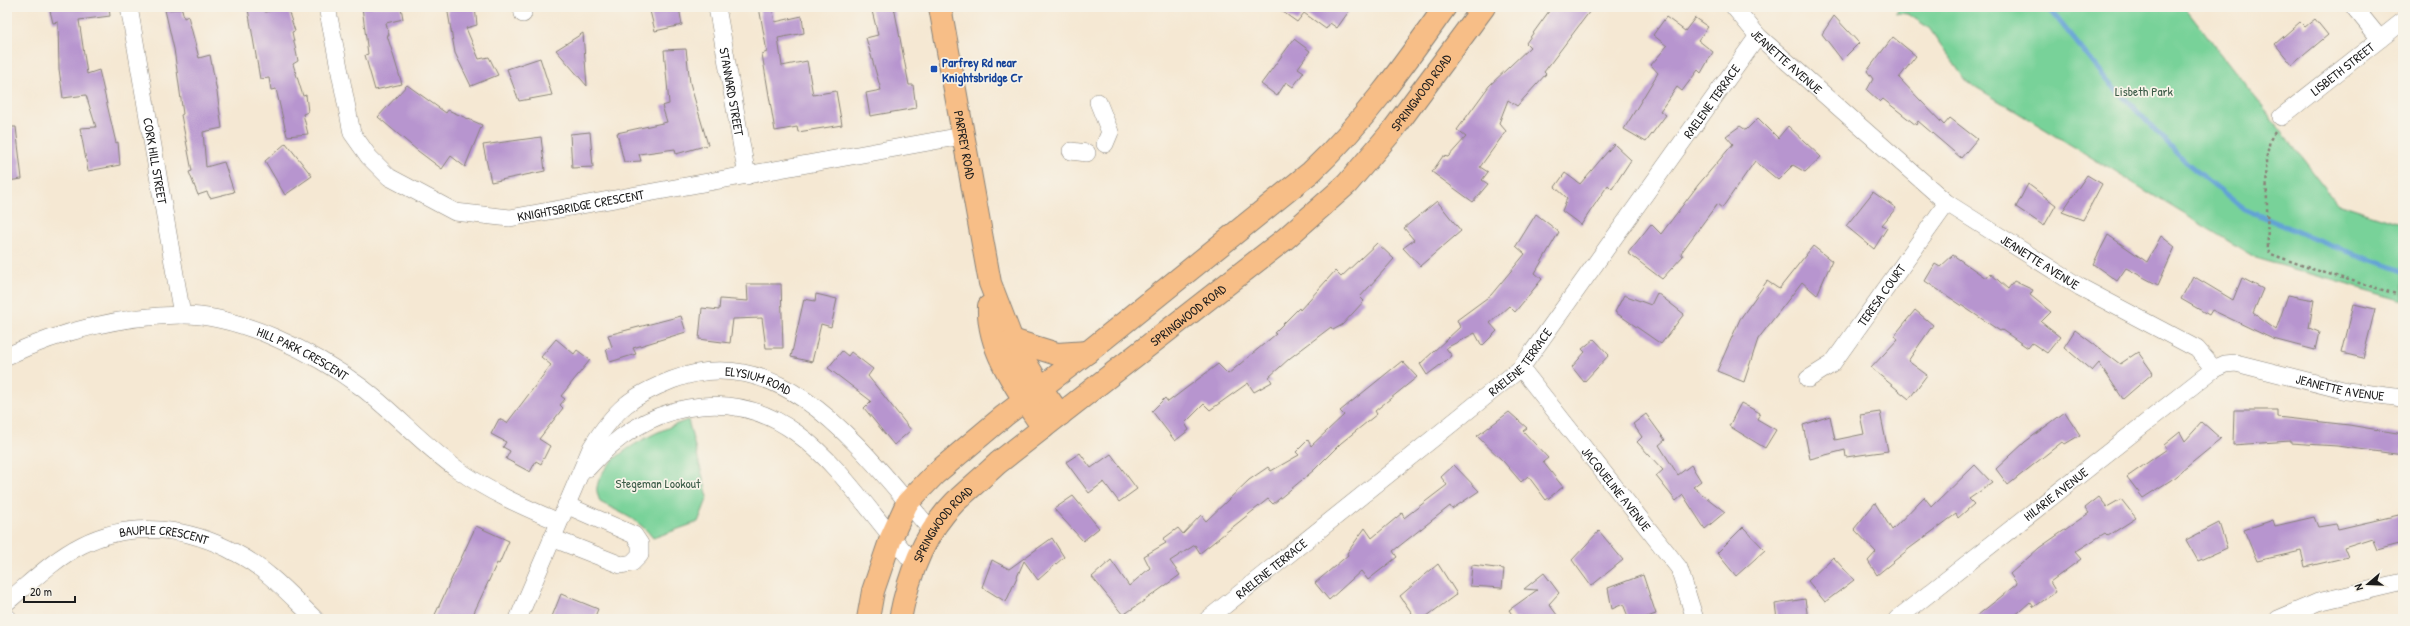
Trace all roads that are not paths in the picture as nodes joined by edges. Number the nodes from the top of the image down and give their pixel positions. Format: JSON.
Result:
{"nodes":[{"id":1,"x":129,"y":7,"type":"edge"},
{"id":2,"x":327,"y":7,"type":"edge"},
{"id":3,"x":717,"y":7,"type":"edge"},
{"id":4,"x":940,"y":7,"type":"edge"},
{"id":5,"x":1445,"y":7,"type":"edge"},
{"id":6,"x":1484,"y":7,"type":"edge"},
{"id":7,"x":1734,"y":7,"type":"edge"},
{"id":8,"x":2354,"y":7,"type":"edge"},
{"id":9,"x":2403,"y":21,"type":"edge"},
{"id":10,"x":1758,"y":36,"type":"junction"},
{"id":11,"x":2380,"y":39,"type":"junction"},
{"id":12,"x":1098,"y":102,"type":"dead end"},
{"id":13,"x":2281,"y":117,"type":"road end"},
{"id":14,"x":962,"y":136,"type":"junction"},
{"id":15,"x":1105,"y":144,"type":"dead end"},
{"id":16,"x":747,"y":176,"type":"junction"},
{"id":17,"x":1947,"y":203,"type":"junction"},
{"id":18,"x":990,"y":283,"type":"junction"},
{"id":19,"x":182,"y":315,"type":"junction"},
{"id":20,"x":1012,"y":340,"type":"junction"},
{"id":21,"x":1088,"y":352,"type":"junction"},
{"id":22,"x":7,"y":356,"type":"edge"},
{"id":23,"x":1521,"y":368,"type":"junction"},
{"id":24,"x":2214,"y":369,"type":"junction"},
{"id":25,"x":1808,"y":379,"type":"dead end"},
{"id":26,"x":1033,"y":394,"type":"junction"},
{"id":27,"x":2403,"y":398,"type":"edge"},
{"id":28,"x":1060,"y":414,"type":"junction"},
{"id":29,"x":1043,"y":428,"type":"junction"},
{"id":30,"x":576,"y":482,"type":"junction"},
{"id":31,"x":907,"y":504,"type":"junction"},
{"id":32,"x":566,"y":505,"type":"junction"},
{"id":33,"x":559,"y":522,"type":"junction"},
{"id":34,"x":933,"y":532,"type":"junction"},
{"id":35,"x":552,"y":538,"type":"junction"},
{"id":36,"x":891,"y":538,"type":"junction"},
{"id":37,"x":915,"y":564,"type":"junction"},
{"id":38,"x":2403,"y":582,"type":"edge"},
{"id":39,"x":7,"y":602,"type":"edge"},
{"id":40,"x":315,"y":619,"type":"edge"},
{"id":41,"x":518,"y":619,"type":"edge"},
{"id":42,"x":868,"y":619,"type":"edge"},
{"id":43,"x":900,"y":619,"type":"edge"},
{"id":44,"x":1208,"y":619,"type":"edge"},
{"id":45,"x":1695,"y":619,"type":"edge"},
{"id":46,"x":1897,"y":619,"type":"edge"},
{"id":47,"x":2278,"y":619,"type":"edge"}],
"edges":[{"from":1,"to":19,"type":"street","name":"CORK HILL STREET"},
{"from":2,"to":16,"type":"street","name":"KNIGHTSBRIDGE CRESCENT"},
{"from":3,"to":16,"type":"street","name":"STANNARD STREET"},
{"from":4,"to":14,"type":"main road","name":"PARFREY ROAD"},
{"from":5,"to":21,"type":"main road"},
{"from":6,"to":28,"type":"main road","name":"SPRINGWOOD ROAD"},
{"from":7,"to":10,"type":"street","name":"JEANETTE AVENUE"},
{"from":8,"to":11,"type":"street"},
{"from":9,"to":11,"type":"street","name":"LISBETH STREET"},
{"from":10,"to":17,"type":"street","name":"JEANETTE AVENUE"},
{"from":10,"to":23,"type":"street","name":"RAELENE TERRACE"},
{"from":11,"to":13,"type":"street","name":"LISBETH STREET"},
{"from":12,"to":15,"type":"street"},
{"from":14,"to":16,"type":"street","name":"KNIGHTSBRIDGE CRESCENT"},
{"from":14,"to":18,"type":"main road","name":"PARFREY ROAD"},
{"from":17,"to":24,"type":"street","name":"JEANETTE AVENUE"},
{"from":17,"to":25,"type":"street","name":"TERESA COURT"},
{"from":18,"to":20,"type":"main road","name":"PARFREY ROAD"},
{"from":18,"to":26,"type":"main road","name":"PARFREY ROAD"},
{"from":19,"to":22,"type":"street","name":"HILL PARK CRESCENT"},
{"from":19,"to":33,"type":"street","name":"HILL PARK CRESCENT"},
{"from":20,"to":21,"type":"main road"},
{"from":20,"to":26,"type":"main road","name":"PARFREY ROAD"},
{"from":21,"to":26,"type":"main road"},
{"from":23,"to":44,"type":"street","name":"RAELENE TERRACE"},
{"from":23,"to":45,"type":"street","name":"JACQUELINE AVENUE"},
{"from":24,"to":27,"type":"street","name":"JEANETTE AVENUE"},
{"from":24,"to":46,"type":"street","name":"HILARIE AVENUE"},
{"from":26,"to":28,"type":"main road","name":"PARFREY ROAD"},
{"from":26,"to":29,"type":"main road","name":"PARFREY ROAD"},
{"from":26,"to":31,"type":"main road"},
{"from":28,"to":29,"type":"main road","name":"SPRINGWOOD ROAD"},
{"from":29,"to":34,"type":"main road","name":"SPRINGWOOD ROAD"},
{"from":30,"to":31,"type":"street","name":"ELYSIUM ROAD"},
{"from":30,"to":32,"type":"street","name":"ELYSIUM ROAD"},
{"from":30,"to":36,"type":"street","name":"ELYSIUM ROAD"},
{"from":31,"to":34,"type":"street","name":"ELYSIUM ROAD"},
{"from":31,"to":36,"type":"main road"},
{"from":32,"to":33,"type":"street","name":"ELYSIUM ROAD"},
{"from":32,"to":35,"type":"street"},
{"from":33,"to":35,"type":"street","name":"ELYSIUM ROAD"},
{"from":34,"to":37,"type":"main road","name":"SPRINGWOOD ROAD"},
{"from":35,"to":41,"type":"street","name":"ELYSIUM ROAD"},
{"from":36,"to":37,"type":"street","name":"ELYSIUM ROAD"},
{"from":36,"to":42,"type":"main road"},
{"from":37,"to":43,"type":"main road","name":"SPRINGWOOD ROAD"},
{"from":38,"to":47,"type":"street"},
{"from":39,"to":40,"type":"street","name":"BAUPLE CRESCENT"}]}
